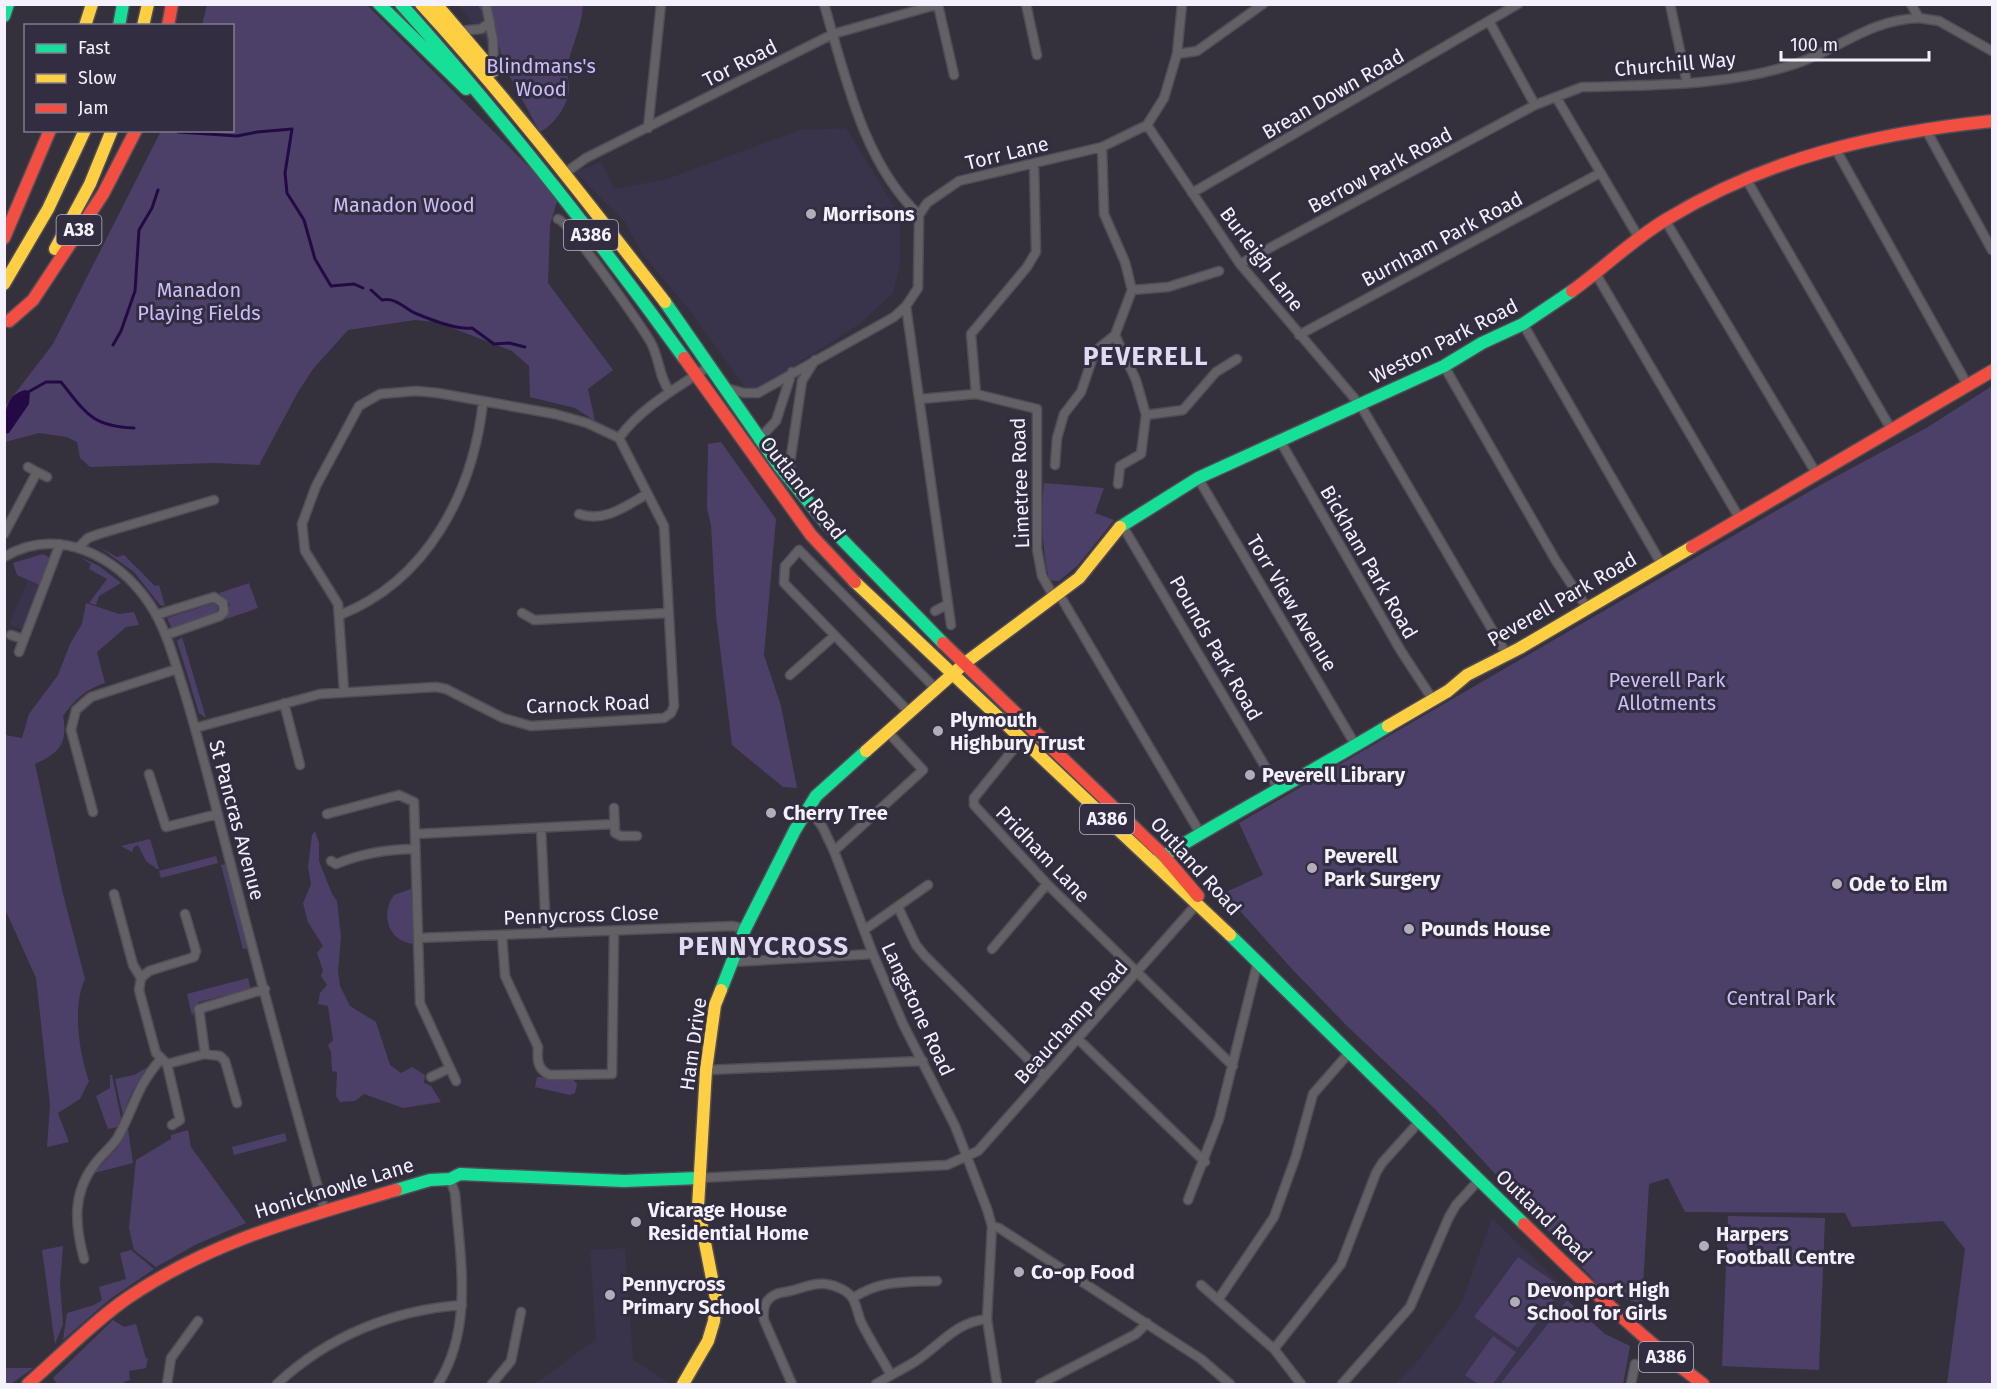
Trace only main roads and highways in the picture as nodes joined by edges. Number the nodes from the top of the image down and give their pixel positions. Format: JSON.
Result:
{"nodes":[{"id":1,"x":8,"y":4,"type":"edge"},
{"id":2,"x":92,"y":4,"type":"edge"},
{"id":3,"x":123,"y":4,"type":"edge"},
{"id":4,"x":148,"y":4,"type":"edge"},
{"id":5,"x":172,"y":4,"type":"edge"},
{"id":6,"x":379,"y":4,"type":"edge"},
{"id":7,"x":401,"y":4,"type":"edge"},
{"id":8,"x":421,"y":4,"type":"edge"},
{"id":9,"x":436,"y":4,"type":"edge"},
{"id":10,"x":4,"y":16,"type":"edge"},
{"id":11,"x":87,"y":24,"type":"edge"},
{"id":12,"x":119,"y":24,"type":"edge"},
{"id":13,"x":143,"y":24,"type":"edge"},
{"id":14,"x":168,"y":24,"type":"edge"},
{"id":15,"x":1992,"y":122,"type":"edge"},
{"id":16,"x":525,"y":124,"type":"junction"},
{"id":17,"x":49,"y":132,"type":"edge"},
{"id":18,"x":84,"y":132,"type":"edge"},
{"id":19,"x":111,"y":132,"type":"edge"},
{"id":20,"x":135,"y":132,"type":"edge"},
{"id":21,"x":517,"y":140,"type":"junction"},
{"id":22,"x":4,"y":237,"type":"edge"},
{"id":23,"x":4,"y":284,"type":"edge"},
{"id":24,"x":7,"y":325,"type":"edge"},
{"id":25,"x":1992,"y":371,"type":"edge"},
{"id":26,"x":966,"y":663,"type":"junction"},
{"id":27,"x":953,"y":675,"type":"junction"},
{"id":28,"x":1164,"y":856,"type":"junction"},
{"id":29,"x":1153,"y":862,"type":"junction"},
{"id":30,"x":1236,"y":941,"type":"junction"},
{"id":31,"x":699,"y":1178,"type":"junction"},
{"id":32,"x":36,"y":1382,"type":"edge"},
{"id":33,"x":683,"y":1384,"type":"edge"},
{"id":34,"x":1703,"y":1384,"type":"edge"}],
"edges":[{"from":1,"to":10,"type":"main road"},
{"from":2,"to":11,"type":"main road"},
{"from":3,"to":12,"type":"main road"},
{"from":4,"to":13,"type":"main road"},
{"from":5,"to":14,"type":"main road"},
{"from":6,"to":21,"type":"main road"},
{"from":7,"to":21,"type":"main road","name":"Outland Road","number":"A386"},
{"from":8,"to":16,"type":"main road","name":"Outland Road","number":"A386"},
{"from":9,"to":16,"type":"main road"},
{"from":15,"to":26,"type":"main road","name":"Weston Park Road"},
{"from":16,"to":26,"type":"main road","name":"Outland Road","number":"A386"},
{"from":17,"to":22,"type":"main road"},
{"from":18,"to":23,"type":"main road","number":"A38"},
{"from":19,"to":24,"type":"main road","number":"A38"},
{"from":20,"to":24,"type":"main road","number":"A38"},
{"from":21,"to":27,"type":"main road","name":"Outland Road","number":"A386"},
{"from":25,"to":28,"type":"main road","name":"Peverell Park Road"},
{"from":26,"to":27,"type":"main road","name":"Weston Park Road"},
{"from":26,"to":28,"type":"main road","name":"Outland Road","number":"A386"},
{"from":27,"to":29,"type":"main road","name":"Outland Road","number":"A386"},
{"from":27,"to":31,"type":"main road","name":"Ham Drive"},
{"from":28,"to":29,"type":"main road","name":"Peverell Park Road"},
{"from":28,"to":30,"type":"main road","name":"Outland Road","number":"A386"},
{"from":29,"to":30,"type":"main road","name":"Outland Road","number":"A386"},
{"from":30,"to":34,"type":"main road","name":"Outland Road","number":"A386"},
{"from":31,"to":32,"type":"main road","name":"Honicknowle Lane"},
{"from":31,"to":33,"type":"main road","name":"Ham Drive"}]}
